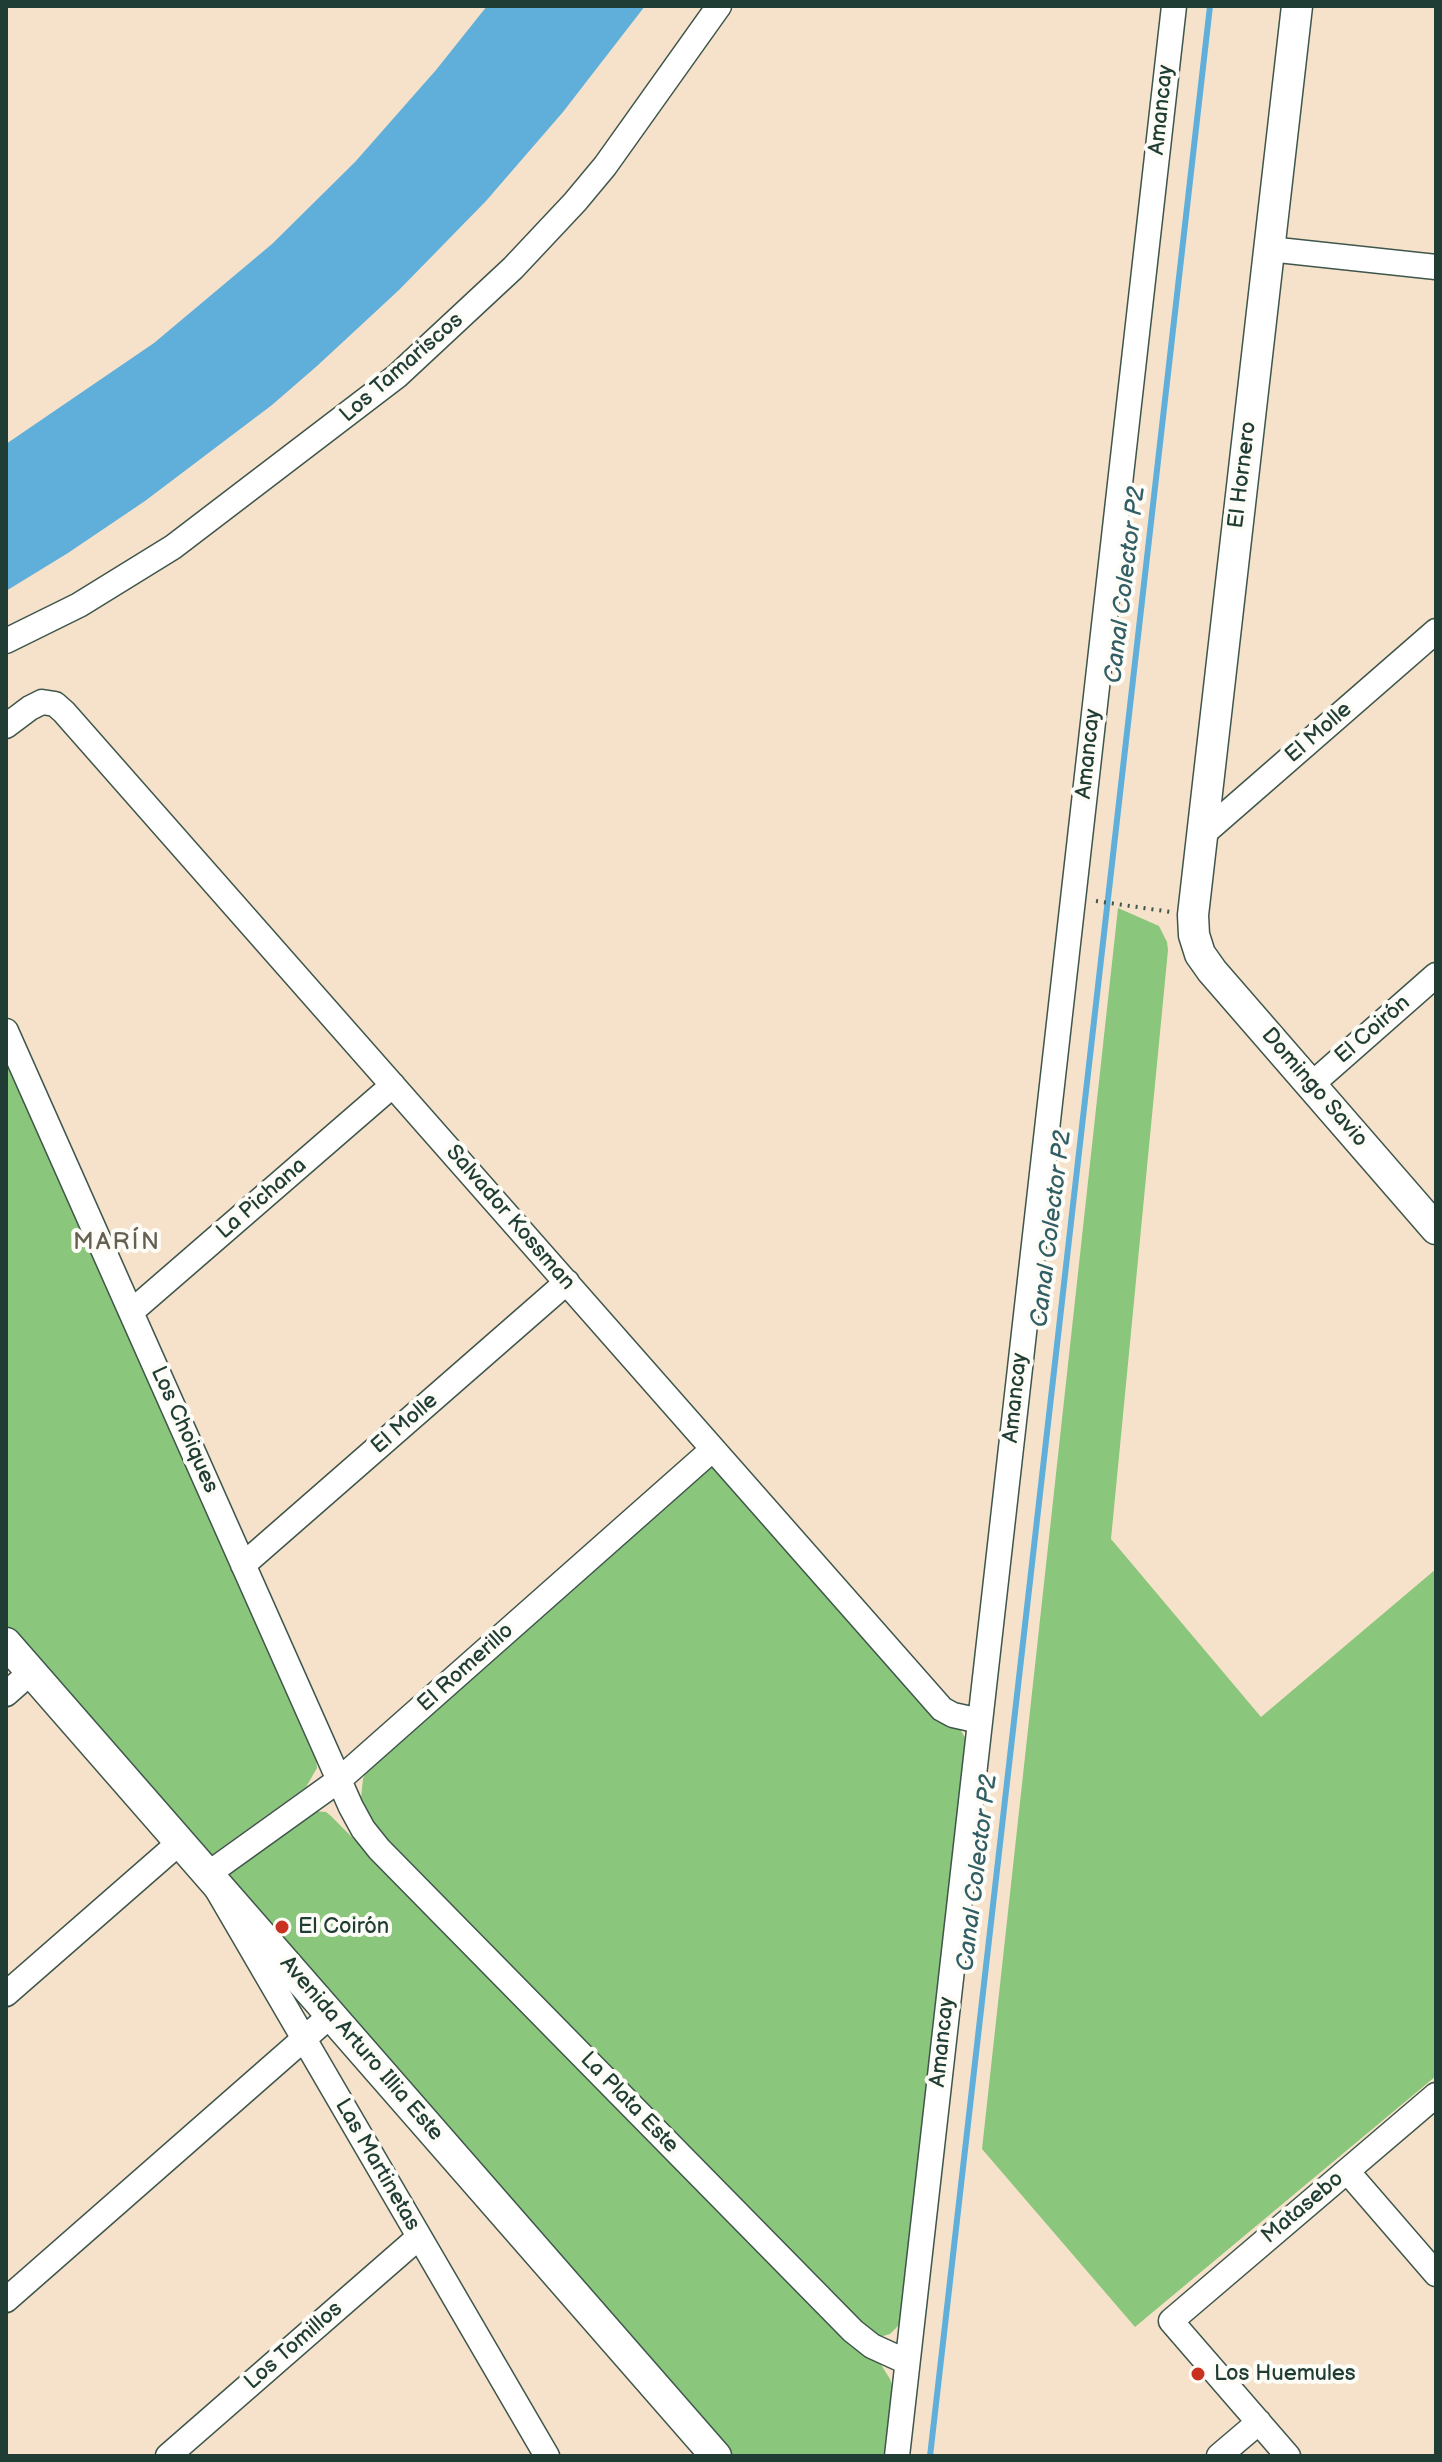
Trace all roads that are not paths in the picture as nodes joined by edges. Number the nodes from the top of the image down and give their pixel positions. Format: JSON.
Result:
{"nodes":[{"id":1,"x":719,"y":6,"type":"edge"},
{"id":2,"x":1174,"y":6,"type":"edge"},
{"id":3,"x":1297,"y":6,"type":"edge"},
{"id":4,"x":1269,"y":249,"type":"junction"},
{"id":5,"x":1436,"y":267,"type":"edge"},
{"id":6,"x":1436,"y":631,"type":"edge"},
{"id":7,"x":6,"y":641,"type":"edge"},
{"id":8,"x":6,"y":726,"type":"edge"},
{"id":9,"x":1202,"y":835,"type":"junction"},
{"id":10,"x":1194,"y":930,"type":"joint"},
{"id":11,"x":1436,"y":975,"type":"edge"},
{"id":12,"x":6,"y":1031,"type":"edge"},
{"id":13,"x":393,"y":1085,"type":"junction"},
{"id":14,"x":1311,"y":1085,"type":"junction"},
{"id":15,"x":1436,"y":1229,"type":"edge"},
{"id":16,"x":567,"y":1282,"type":"junction"},
{"id":17,"x":131,"y":1312,"type":"junction"},
{"id":18,"x":713,"y":1449,"type":"junction"},
{"id":19,"x":243,"y":1565,"type":"junction"},
{"id":20,"x":6,"y":1643,"type":"edge"},
{"id":21,"x":31,"y":1672,"type":"junction"},
{"id":22,"x":6,"y":1694,"type":"edge"},
{"id":23,"x":980,"y":1721,"type":"junction"},
{"id":24,"x":339,"y":1780,"type":"junction"},
{"id":25,"x":363,"y":1829,"type":"joint"},
{"id":26,"x":180,"y":1842,"type":"junction"},
{"id":27,"x":208,"y":1874,"type":"junction"},
{"id":28,"x":6,"y":1994,"type":"edge"},
{"id":29,"x":331,"y":2015,"type":"junction"},
{"id":30,"x":304,"y":2039,"type":"junction"},
{"id":31,"x":1436,"y":2095,"type":"edge"},
{"id":32,"x":1347,"y":2171,"type":"junction"},
{"id":33,"x":419,"y":2237,"type":"junction"},
{"id":34,"x":1436,"y":2274,"type":"edge"},
{"id":35,"x":6,"y":2300,"type":"edge"},
{"id":36,"x":907,"y":2362,"type":"junction"},
{"id":37,"x":1259,"y":2422,"type":"junction"},
{"id":38,"x":168,"y":2456,"type":"edge"},
{"id":39,"x":547,"y":2456,"type":"edge"},
{"id":40,"x":716,"y":2456,"type":"edge"},
{"id":41,"x":897,"y":2456,"type":"edge"},
{"id":42,"x":1219,"y":2456,"type":"edge"},
{"id":43,"x":1288,"y":2456,"type":"edge"}],
"edges":[{"from":1,"to":7,"type":"street","name":"Los Tamariscos"},
{"from":2,"to":23,"type":"street","name":"Amancay"},
{"from":3,"to":4,"type":"street","name":"El Hornero"},
{"from":4,"to":5,"type":"street"},
{"from":4,"to":9,"type":"street","name":"El Hornero"},
{"from":6,"to":9,"type":"street","name":"El Molle"},
{"from":8,"to":13,"type":"street","name":"Salvador Kossman"},
{"from":9,"to":10,"type":"street","name":"El Hornero"},
{"from":10,"to":14,"type":"street","name":"Domingo Savio"},
{"from":11,"to":14,"type":"street","name":"El Coirón"},
{"from":12,"to":17,"type":"street","name":"Los Choiques"},
{"from":13,"to":16,"type":"street","name":"Salvador Kossman"},
{"from":13,"to":17,"type":"street","name":"La Pichana"},
{"from":14,"to":15,"type":"street","name":"Domingo Savio"},
{"from":16,"to":18,"type":"street","name":"Salvador Kossman"},
{"from":16,"to":19,"type":"street","name":"El Molle"},
{"from":17,"to":19,"type":"street","name":"Los Choiques"},
{"from":18,"to":23,"type":"street","name":"Salvador Kossman"},
{"from":18,"to":24,"type":"street","name":"El Romerillo"},
{"from":19,"to":24,"type":"street","name":"Los Choiques"},
{"from":20,"to":21,"type":"street","name":"Avenida Arturo Illia Este"},
{"from":21,"to":22,"type":"street"},
{"from":21,"to":26,"type":"street","name":"Avenida Arturo Illia Este"},
{"from":23,"to":36,"type":"street","name":"Amancay"},
{"from":24,"to":25,"type":"street","name":"Los Choiques"},
{"from":24,"to":27,"type":"street","name":"El Romerillo"},
{"from":25,"to":36,"type":"street","name":"La Plata Este"},
{"from":26,"to":27,"type":"street","name":"Avenida Arturo Illia Este"},
{"from":26,"to":28,"type":"street"},
{"from":27,"to":29,"type":"street","name":"Avenida Arturo Illia Este"},
{"from":27,"to":30,"type":"street","name":"Las Martinetas"},
{"from":29,"to":30,"type":"street"},
{"from":29,"to":40,"type":"street","name":"Avenida Arturo Illia Este"},
{"from":30,"to":33,"type":"street","name":"Las Martinetas"},
{"from":30,"to":35,"type":"street"},
{"from":31,"to":32,"type":"street","name":"Matasebo"},
{"from":32,"to":34,"type":"street"},
{"from":32,"to":37,"type":"street","name":"Matasebo"},
{"from":33,"to":38,"type":"street","name":"Los Tomillos"},
{"from":33,"to":39,"type":"street","name":"Las Martinetas"},
{"from":36,"to":41,"type":"street","name":"Amancay"},
{"from":37,"to":42,"type":"street"},
{"from":37,"to":43,"type":"street"}]}
